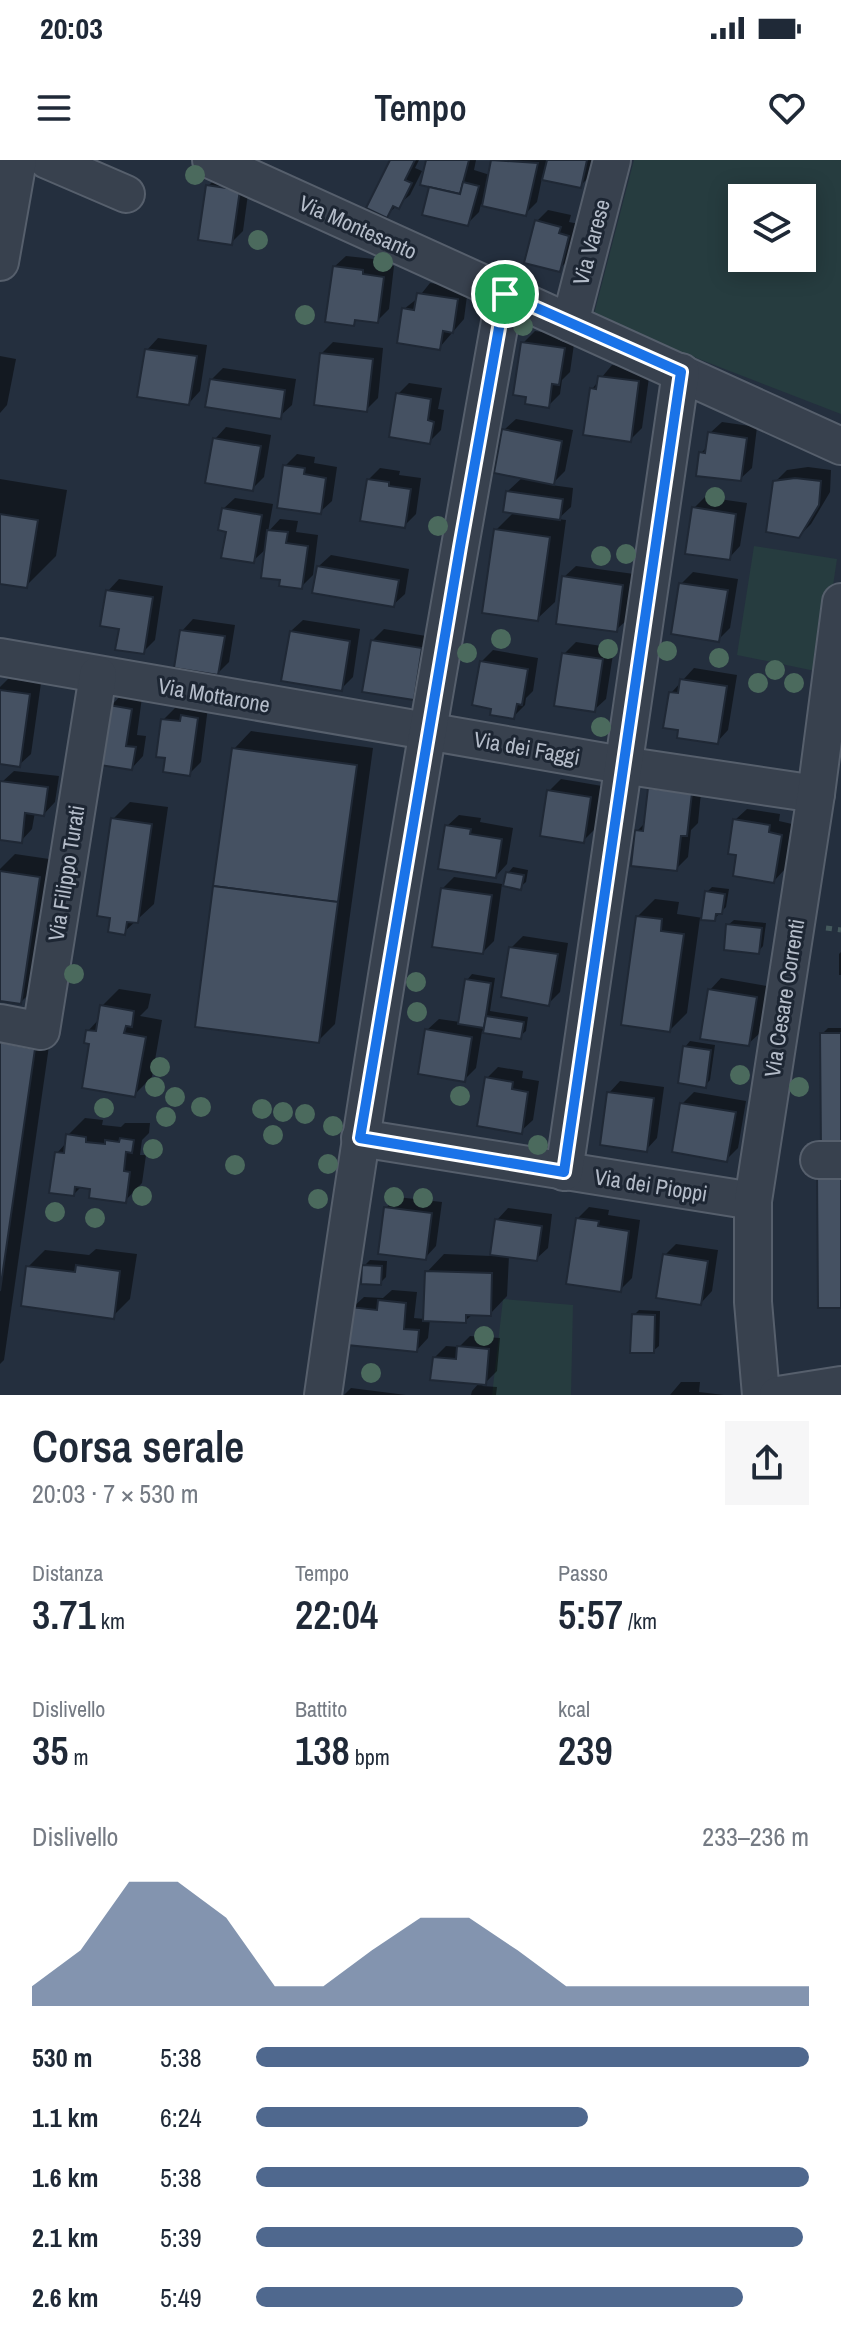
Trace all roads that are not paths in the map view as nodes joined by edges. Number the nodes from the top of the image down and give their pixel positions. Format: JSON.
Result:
{"nodes":[{"id":1,"x":18,"y":160,"type":"edge"},
{"id":2,"x":47,"y":160,"type":"edge"},
{"id":3,"x":211,"y":160,"type":"edge"},
{"id":4,"x":612,"y":160,"type":"edge"},
{"id":5,"x":126,"y":194,"type":"dead end"},
{"id":6,"x":0,"y":262,"type":"edge"},
{"id":7,"x":505,"y":294,"type":"junction"},
{"id":8,"x":570,"y":323,"type":"junction"},
{"id":9,"x":681,"y":372,"type":"junction"},
{"id":10,"x":841,"y":446,"type":"edge"},
{"id":11,"x":841,"y":602,"type":"edge"},
{"id":12,"x":0,"y":657,"type":"edge"},
{"id":13,"x":98,"y":675,"type":"junction"},
{"id":14,"x":429,"y":731,"type":"junction"},
{"id":15,"x":622,"y":765,"type":"junction"},
{"id":16,"x":816,"y":794,"type":"junction"},
{"id":17,"x":0,"y":1023,"type":"edge"},
{"id":18,"x":360,"y":1138,"type":"junction"},
{"id":19,"x":564,"y":1172,"type":"junction"},
{"id":20,"x":753,"y":1201,"type":"junction"},
{"id":21,"x":841,"y":1385,"type":"edge"},
{"id":22,"x":323,"y":1395,"type":"edge"},
{"id":23,"x":761,"y":1395,"type":"edge"},
{"id":24,"x":778,"y":1395,"type":"edge"}],
"edges":[{"from":1,"to":6,"type":"street"},
{"from":2,"to":5,"type":"street"},
{"from":3,"to":7,"type":"street","name":"Via Montesanto"},
{"from":4,"to":8,"type":"street","name":"Via Varese"},
{"from":7,"to":8,"type":"street"},
{"from":7,"to":14,"type":"street"},
{"from":8,"to":9,"type":"street"},
{"from":9,"to":10,"type":"street"},
{"from":9,"to":15,"type":"street"},
{"from":11,"to":16,"type":"street","name":"Via Cesare Correnti"},
{"from":12,"to":13,"type":"street","name":"Via Mottarone"},
{"from":13,"to":14,"type":"street","name":"Via Mottarone"},
{"from":13,"to":17,"type":"street","name":"Via Filippo Turati"},
{"from":14,"to":15,"type":"street","name":"Via dei Faggi"},
{"from":14,"to":18,"type":"street"},
{"from":15,"to":16,"type":"street","name":"Via dei Faggi"},
{"from":15,"to":19,"type":"street"},
{"from":16,"to":20,"type":"street","name":"Via Cesare Correnti"},
{"from":18,"to":19,"type":"street","name":"Via dei Pioppi"},
{"from":18,"to":22,"type":"street"},
{"from":19,"to":20,"type":"street","name":"Via dei Pioppi"},
{"from":20,"to":23,"type":"street","name":"Via Cesare Correnti"},
{"from":21,"to":24,"type":"street"}]}
